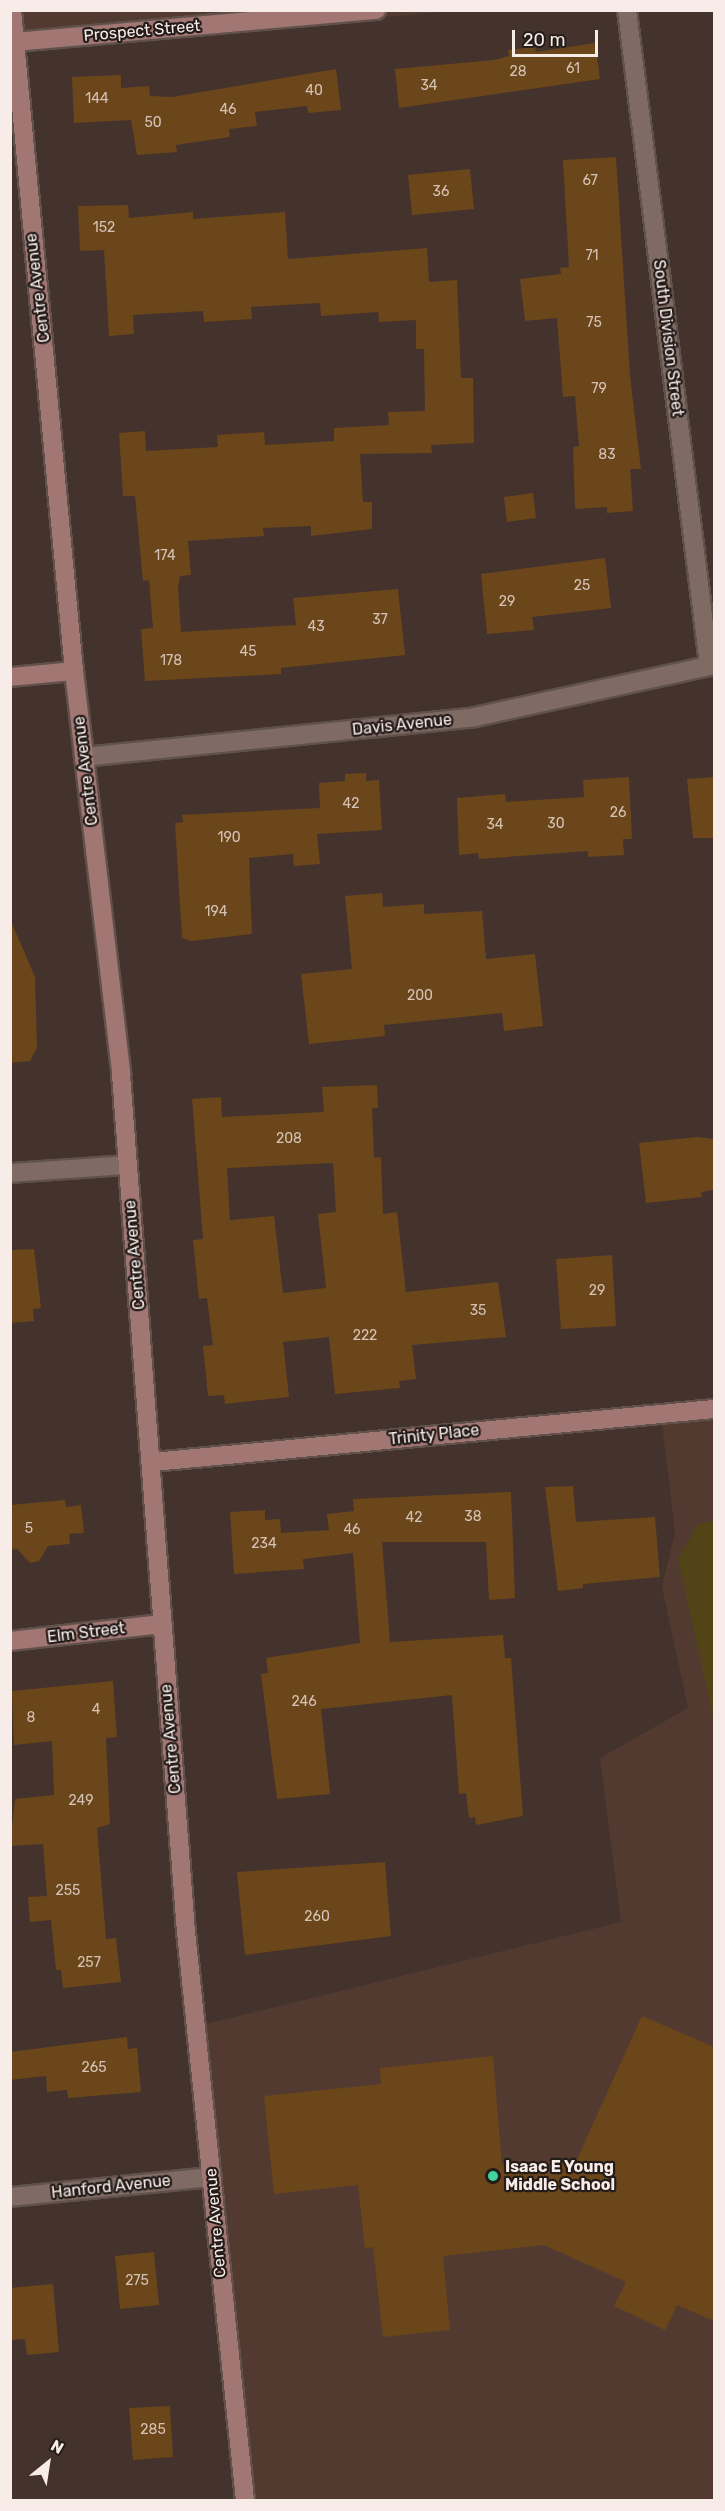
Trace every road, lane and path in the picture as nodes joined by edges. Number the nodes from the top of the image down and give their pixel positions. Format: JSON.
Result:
{"nodes":[{"id":1,"x":12,"y":10,"type":"edge"},
{"id":2,"x":377,"y":10,"type":"edge"},
{"id":3,"x":627,"y":10,"type":"edge"},
{"id":4,"x":15,"y":42,"type":"junction"},
{"id":5,"x":712,"y":665,"type":"edge"},
{"id":6,"x":74,"y":671,"type":"junction"},
{"id":7,"x":10,"y":677,"type":"edge"},
{"id":8,"x":84,"y":757,"type":"junction"},
{"id":9,"x":128,"y":1165,"type":"junction"},
{"id":10,"x":10,"y":1173,"type":"edge"},
{"id":11,"x":714,"y":1409,"type":"edge"},
{"id":12,"x":153,"y":1462,"type":"junction"},
{"id":13,"x":162,"y":1624,"type":"junction"},
{"id":14,"x":10,"y":1641,"type":"edge"},
{"id":15,"x":213,"y":2177,"type":"junction"},
{"id":16,"x":10,"y":2197,"type":"edge"},
{"id":17,"x":245,"y":2500,"type":"edge"}],
"edges":[{"from":1,"to":4,"type":"street","name":"Centre Avenue"},
{"from":2,"to":4,"type":"street","name":"Prospect Street"},
{"from":3,"to":5,"type":"street","name":"South Division Street"},
{"from":4,"to":6,"type":"street","name":"Centre Avenue"},
{"from":5,"to":8,"type":"street","name":"Davis Avenue"},
{"from":6,"to":7,"type":"street"},
{"from":6,"to":8,"type":"street","name":"Centre Avenue"},
{"from":8,"to":9,"type":"street","name":"Centre Avenue"},
{"from":9,"to":10,"type":"street"},
{"from":9,"to":12,"type":"street","name":"Centre Avenue"},
{"from":11,"to":12,"type":"street","name":"Trinity Place"},
{"from":12,"to":13,"type":"street","name":"Centre Avenue"},
{"from":13,"to":14,"type":"street","name":"Elm Street"},
{"from":13,"to":15,"type":"street","name":"Centre Avenue"},
{"from":15,"to":16,"type":"street","name":"Hanford Avenue"},
{"from":15,"to":17,"type":"street","name":"Centre Avenue"}]}
